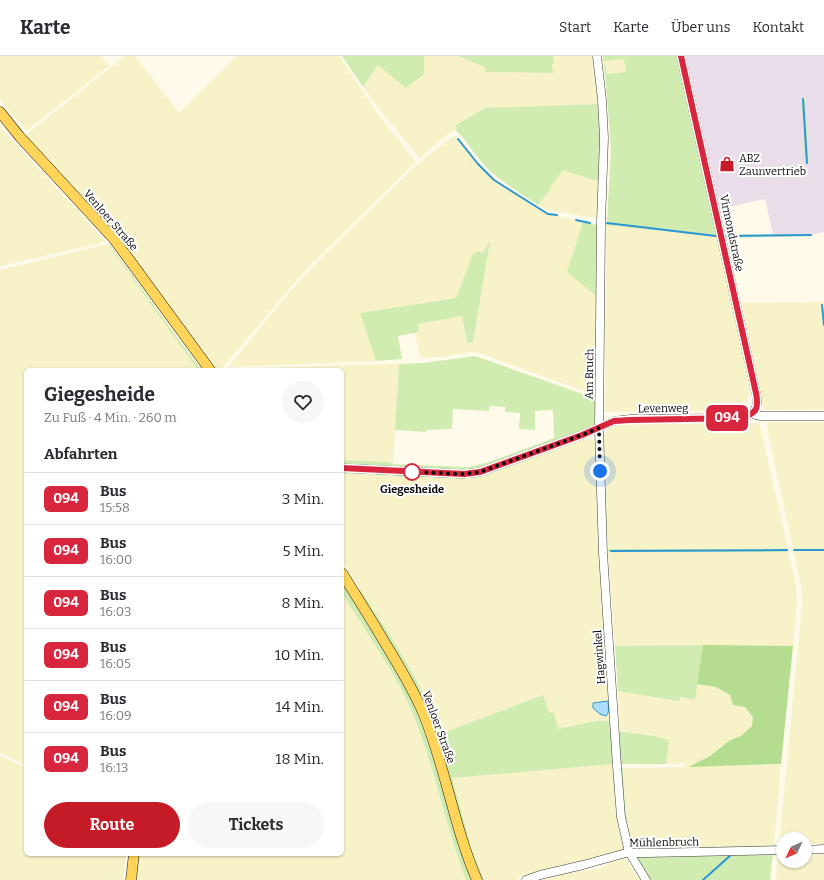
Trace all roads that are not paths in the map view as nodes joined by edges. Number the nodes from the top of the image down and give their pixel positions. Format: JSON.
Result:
{"nodes":[{"id":1,"x":597,"y":56,"type":"edge"},
{"id":2,"x":681,"y":56,"type":"edge"},
{"id":3,"x":0,"y":112,"type":"edge"},
{"id":4,"x":209,"y":368,"type":"edge"},
{"id":5,"x":752,"y":414,"type":"junction"},
{"id":6,"x":824,"y":416,"type":"edge"},
{"id":7,"x":599,"y":428,"type":"junction"},
{"id":8,"x":344,"y":468,"type":"edge"},
{"id":9,"x":344,"y":576,"type":"edge"},
{"id":10,"x":824,"y":849,"type":"edge"},
{"id":11,"x":776,"y":850,"type":"edge"},
{"id":12,"x":812,"y":850,"type":"edge"},
{"id":13,"x":629,"y":852,"type":"junction"},
{"id":14,"x":134,"y":856,"type":"edge"},
{"id":15,"x":131,"y":880,"type":"edge"},
{"id":16,"x":477,"y":880,"type":"edge"},
{"id":17,"x":526,"y":880,"type":"edge"},
{"id":18,"x":646,"y":880,"type":"edge"}],
"edges":[{"from":1,"to":7,"type":"street","name":"Am Bruch"},
{"from":2,"to":5,"type":"street","name":"Virmondstraße"},
{"from":3,"to":4,"type":"main road","name":"Venloer Straße"},
{"from":5,"to":6,"type":"street","name":"Levenweg"},
{"from":5,"to":7,"type":"street","name":"Levenweg"},
{"from":7,"to":8,"type":"street"},
{"from":7,"to":13,"type":"street","name":"Hagwinkel"},
{"from":9,"to":16,"type":"main road","name":"Venloer Straße"},
{"from":10,"to":12,"type":"street"},
{"from":11,"to":13,"type":"street","name":"Mühlenbruch"},
{"from":13,"to":17,"type":"street","name":"Mühlenbruch"},
{"from":13,"to":18,"type":"street","name":"Hagwinkel"},
{"from":14,"to":15,"type":"main road"}]}
